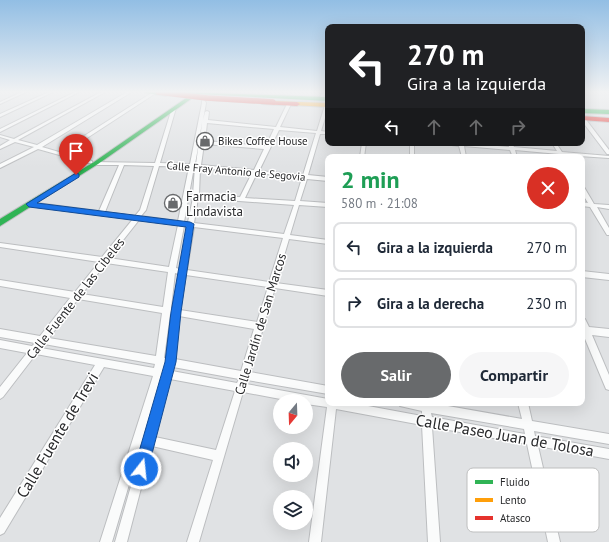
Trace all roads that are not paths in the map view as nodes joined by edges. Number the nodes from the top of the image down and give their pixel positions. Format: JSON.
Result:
{"nodes":[{"id":1,"x":28,"y":117,"type":"edge"},
{"id":2,"x":57,"y":117,"type":"edge"},
{"id":3,"x":87,"y":117,"type":"edge"},
{"id":4,"x":114,"y":117,"type":"edge"},
{"id":5,"x":160,"y":117,"type":"edge"},
{"id":6,"x":160,"y":117,"type":"edge"},
{"id":7,"x":171,"y":117,"type":"edge"},
{"id":8,"x":201,"y":117,"type":"edge"},
{"id":9,"x":282,"y":117,"type":"edge"},
{"id":10,"x":322,"y":117,"type":"edge"},
{"id":11,"x":585,"y":119,"type":"edge"},
{"id":12,"x":203,"y":122,"type":"junction"},
{"id":13,"x":277,"y":128,"type":"junction"},
{"id":14,"x":0,"y":132,"type":"edge"},
{"id":15,"x":319,"y":132,"type":"junction"},
{"id":16,"x":325,"y":133,"type":"edge"},
{"id":17,"x":0,"y":136,"type":"edge"},
{"id":18,"x":15,"y":140,"type":"junction"},
{"id":19,"x":201,"y":142,"type":"junction"},
{"id":20,"x":481,"y":146,"type":"edge"},
{"id":21,"x":511,"y":146,"type":"edge"},
{"id":22,"x":38,"y":147,"type":"junction"},
{"id":23,"x":0,"y":148,"type":"edge"},
{"id":24,"x":267,"y":148,"type":"junction"},
{"id":25,"x":512,"y":149,"type":"junction"},
{"id":26,"x":609,"y":152,"type":"edge"},
{"id":27,"x":60,"y":153,"type":"junction"},
{"id":28,"x":514,"y":154,"type":"edge"},
{"id":29,"x":554,"y":154,"type":"edge"},
{"id":30,"x":585,"y":156,"type":"edge"},
{"id":31,"x":609,"y":157,"type":"edge"},
{"id":32,"x":93,"y":163,"type":"junction"},
{"id":33,"x":122,"y":164,"type":"junction"},
{"id":34,"x":156,"y":165,"type":"junction"},
{"id":35,"x":195,"y":165,"type":"junction"},
{"id":36,"x":0,"y":166,"type":"edge"},
{"id":37,"x":256,"y":172,"type":"junction"},
{"id":38,"x":305,"y":176,"type":"junction"},
{"id":39,"x":325,"y":179,"type":"edge"},
{"id":40,"x":585,"y":193,"type":"edge"},
{"id":41,"x":191,"y":196,"type":"junction"},
{"id":42,"x":242,"y":199,"type":"junction"},
{"id":43,"x":297,"y":203,"type":"junction"},
{"id":44,"x":29,"y":204,"type":"junction"},
{"id":45,"x":325,"y":205,"type":"edge"},
{"id":46,"x":585,"y":205,"type":"edge"},
{"id":47,"x":592,"y":206,"type":"junction"},
{"id":48,"x":609,"y":207,"type":"edge"},
{"id":49,"x":101,"y":213,"type":"junction"},
{"id":50,"x":0,"y":216,"type":"edge"},
{"id":51,"x":138,"y":218,"type":"junction"},
{"id":52,"x":0,"y":222,"type":"edge"},
{"id":53,"x":181,"y":223,"type":"junction"},
{"id":54,"x":190,"y":224,"type":"junction"},
{"id":55,"x":609,"y":233,"type":"edge"},
{"id":56,"x":287,"y":237,"type":"junction"},
{"id":57,"x":325,"y":242,"type":"edge"},
{"id":58,"x":0,"y":245,"type":"edge"},
{"id":59,"x":104,"y":260,"type":"junction"},
{"id":60,"x":172,"y":271,"type":"junction"},
{"id":61,"x":183,"y":272,"type":"junction"},
{"id":62,"x":585,"y":274,"type":"edge"},
{"id":63,"x":609,"y":277,"type":"edge"},
{"id":64,"x":0,"y":283,"type":"edge"},
{"id":65,"x":272,"y":284,"type":"junction"},
{"id":66,"x":325,"y":292,"type":"edge"},
{"id":67,"x":77,"y":296,"type":"junction"},
{"id":68,"x":166,"y":310,"type":"junction"},
{"id":69,"x":176,"y":312,"type":"junction"},
{"id":70,"x":260,"y":326,"type":"junction"},
{"id":71,"x":585,"y":330,"type":"edge"},
{"id":72,"x":585,"y":332,"type":"edge"},
{"id":73,"x":0,"y":333,"type":"edge"},
{"id":74,"x":609,"y":333,"type":"edge"},
{"id":75,"x":42,"y":340,"type":"junction"},
{"id":76,"x":0,"y":344,"type":"edge"},
{"id":77,"x":34,"y":351,"type":"junction"},
{"id":78,"x":159,"y":360,"type":"junction"},
{"id":79,"x":102,"y":362,"type":"junction"},
{"id":80,"x":170,"y":362,"type":"junction"},
{"id":81,"x":158,"y":373,"type":"junction"},
{"id":82,"x":168,"y":374,"type":"junction"},
{"id":83,"x":245,"y":375,"type":"junction"},
{"id":84,"x":609,"y":386,"type":"edge"},
{"id":85,"x":241,"y":388,"type":"junction"},
{"id":86,"x":325,"y":389,"type":"edge"},
{"id":87,"x":0,"y":394,"type":"edge"},
{"id":88,"x":325,"y":403,"type":"edge"},
{"id":89,"x":332,"y":406,"type":"edge"},
{"id":90,"x":343,"y":406,"type":"edge"},
{"id":91,"x":426,"y":406,"type":"edge"},
{"id":92,"x":431,"y":406,"type":"edge"},
{"id":93,"x":524,"y":406,"type":"edge"},
{"id":94,"x":427,"y":421,"type":"junction"},
{"id":95,"x":528,"y":425,"type":"junction"},
{"id":96,"x":138,"y":438,"type":"junction"},
{"id":97,"x":609,"y":439,"type":"edge"},
{"id":98,"x":149,"y":440,"type":"junction"},
{"id":99,"x":532,"y":440,"type":"junction"},
{"id":100,"x":609,"y":454,"type":"edge"},
{"id":101,"x":220,"y":456,"type":"junction"},
{"id":102,"x":538,"y":468,"type":"edge"},
{"id":103,"x":0,"y":528,"type":"edge"},
{"id":104,"x":552,"y":532,"type":"edge"},
{"id":105,"x":106,"y":542,"type":"edge"},
{"id":106,"x":121,"y":542,"type":"edge"},
{"id":107,"x":193,"y":542,"type":"edge"},
{"id":108,"x":315,"y":542,"type":"edge"},
{"id":109,"x":434,"y":542,"type":"edge"},
{"id":110,"x":554,"y":542,"type":"edge"}],
"edges":[{"from":1,"to":14,"type":"street"},
{"from":2,"to":18,"type":"street"},
{"from":3,"to":22,"type":"street"},
{"from":4,"to":27,"type":"street"},
{"from":5,"to":32,"type":"main road"},
{"from":6,"to":32,"type":"main road"},
{"from":7,"to":34,"type":"street","name":"Calle Fuente de las Cibeles"},
{"from":8,"to":12,"type":"street"},
{"from":9,"to":13,"type":"street"},
{"from":10,"to":15,"type":"street","name":"Calle Jardín de San Marcos"},
{"from":11,"to":26,"type":"street"},
{"from":12,"to":13,"type":"street"},
{"from":12,"to":19,"type":"street"},
{"from":12,"to":35,"type":"street"},
{"from":13,"to":15,"type":"street"},
{"from":13,"to":24,"type":"street"},
{"from":15,"to":16,"type":"street"},
{"from":15,"to":38,"type":"street","name":"Calle Jardín de San Marcos"},
{"from":17,"to":18,"type":"street","name":"Calle Fray Antonio de Segovia"},
{"from":18,"to":22,"type":"street","name":"Calle Fray Antonio de Segovia"},
{"from":18,"to":23,"type":"street"},
{"from":19,"to":24,"type":"street"},
{"from":19,"to":35,"type":"street"},
{"from":20,"to":25,"type":"street"},
{"from":21,"to":25,"type":"street"},
{"from":22,"to":27,"type":"street","name":"Calle Fray Antonio de Segovia"},
{"from":22,"to":36,"type":"street"},
{"from":24,"to":37,"type":"street"},
{"from":25,"to":28,"type":"street"},
{"from":25,"to":29,"type":"street"},
{"from":27,"to":32,"type":"street","name":"Calle Fray Antonio de Segovia"},
{"from":30,"to":31,"type":"street"},
{"from":32,"to":33,"type":"street","name":"Calle Fray Antonio de Segovia"},
{"from":32,"to":44,"type":"main road"},
{"from":32,"to":50,"type":"main road"},
{"from":33,"to":34,"type":"street","name":"Calle Fray Antonio de Segovia"},
{"from":33,"to":49,"type":"street"},
{"from":34,"to":35,"type":"street","name":"Calle Fray Antonio de Segovia"},
{"from":34,"to":51,"type":"street","name":"Calle Fuente de las Cibeles"},
{"from":35,"to":37,"type":"street","name":"Calle Fray Antonio de Segovia"},
{"from":35,"to":41,"type":"street"},
{"from":37,"to":38,"type":"street","name":"Calle Fray Antonio de Segovia"},
{"from":37,"to":42,"type":"street"},
{"from":38,"to":39,"type":"street","name":"Calle Fray Antonio de Segovia"},
{"from":38,"to":43,"type":"street","name":"Calle Jardín de San Marcos"},
{"from":40,"to":47,"type":"street"},
{"from":41,"to":42,"type":"street"},
{"from":41,"to":53,"type":"street"},
{"from":41,"to":54,"type":"street"},
{"from":42,"to":43,"type":"street"},
{"from":43,"to":45,"type":"street"},
{"from":43,"to":56,"type":"street","name":"Calle Jardín de San Marcos"},
{"from":44,"to":49,"type":"street"},
{"from":44,"to":52,"type":"main road"},
{"from":46,"to":47,"type":"street"},
{"from":47,"to":48,"type":"street"},
{"from":47,"to":55,"type":"street"},
{"from":49,"to":51,"type":"street"},
{"from":51,"to":53,"type":"street"},
{"from":51,"to":59,"type":"street","name":"Calle Fuente de las Cibeles"},
{"from":53,"to":54,"type":"street"},
{"from":53,"to":60,"type":"street"},
{"from":54,"to":56,"type":"street"},
{"from":54,"to":61,"type":"street"},
{"from":56,"to":57,"type":"street"},
{"from":56,"to":65,"type":"street","name":"Calle Jardín de San Marcos"},
{"from":58,"to":59,"type":"street"},
{"from":59,"to":60,"type":"street"},
{"from":59,"to":67,"type":"street","name":"Calle Fuente de las Cibeles"},
{"from":60,"to":61,"type":"street"},
{"from":60,"to":68,"type":"street"},
{"from":61,"to":65,"type":"street"},
{"from":61,"to":69,"type":"street"},
{"from":62,"to":63,"type":"street"},
{"from":64,"to":67,"type":"street"},
{"from":65,"to":66,"type":"street"},
{"from":65,"to":70,"type":"street","name":"Calle Jardín de San Marcos"},
{"from":67,"to":68,"type":"street"},
{"from":67,"to":75,"type":"street","name":"Calle Fuente de las Cibeles"},
{"from":68,"to":69,"type":"street"},
{"from":68,"to":78,"type":"street"},
{"from":69,"to":70,"type":"street"},
{"from":69,"to":80,"type":"street"},
{"from":70,"to":83,"type":"street","name":"Calle Jardín de San Marcos"},
{"from":71,"to":74,"type":"street"},
{"from":72,"to":84,"type":"street"},
{"from":73,"to":75,"type":"street"},
{"from":75,"to":77,"type":"street","name":"Calle Fuente de las Cibeles"},
{"from":75,"to":78,"type":"street"},
{"from":76,"to":77,"type":"street","name":"Calle Paseo Juan de Tolosa"},
{"from":77,"to":79,"type":"street","name":"Calle Paseo Juan de Tolosa"},
{"from":77,"to":87,"type":"street","name":"Calle Fuente de las Cibeles"},
{"from":78,"to":80,"type":"street"},
{"from":78,"to":81,"type":"street"},
{"from":79,"to":81,"type":"street","name":"Calle Paseo Juan de Tolosa"},
{"from":79,"to":103,"type":"street","name":"Calle Fuente de Trevi"},
{"from":80,"to":82,"type":"street"},
{"from":80,"to":83,"type":"street"},
{"from":81,"to":82,"type":"street","name":"Calle Paseo Juan de Tolosa"},
{"from":81,"to":96,"type":"street"},
{"from":82,"to":85,"type":"street","name":"Calle Paseo Juan de Tolosa"},
{"from":82,"to":98,"type":"street"},
{"from":83,"to":85,"type":"street","name":"Calle Jardín de San Marcos"},
{"from":83,"to":86,"type":"street"},
{"from":85,"to":88,"type":"street","name":"Calle Paseo Juan de Tolosa"},
{"from":85,"to":101,"type":"street","name":"Calle Jardín de San Marcos"},
{"from":89,"to":108,"type":"street"},
{"from":90,"to":94,"type":"street","name":"Calle Paseo Juan de Tolosa"},
{"from":91,"to":94,"type":"street"},
{"from":92,"to":95,"type":"street","name":"Calle Paseo Juan de Tolosa"},
{"from":93,"to":95,"type":"street"},
{"from":94,"to":99,"type":"street","name":"Calle Paseo Juan de Tolosa"},
{"from":94,"to":109,"type":"street"},
{"from":95,"to":97,"type":"street","name":"Calle Paseo Juan de Tolosa"},
{"from":95,"to":99,"type":"street"},
{"from":96,"to":98,"type":"street"},
{"from":96,"to":105,"type":"street"},
{"from":98,"to":101,"type":"street"},
{"from":98,"to":106,"type":"street"},
{"from":99,"to":100,"type":"street","name":"Calle Paseo Juan de Tolosa"},
{"from":99,"to":102,"type":"street"},
{"from":101,"to":107,"type":"street","name":"Calle Jardín de San Marcos"},
{"from":104,"to":110,"type":"street"}]}
